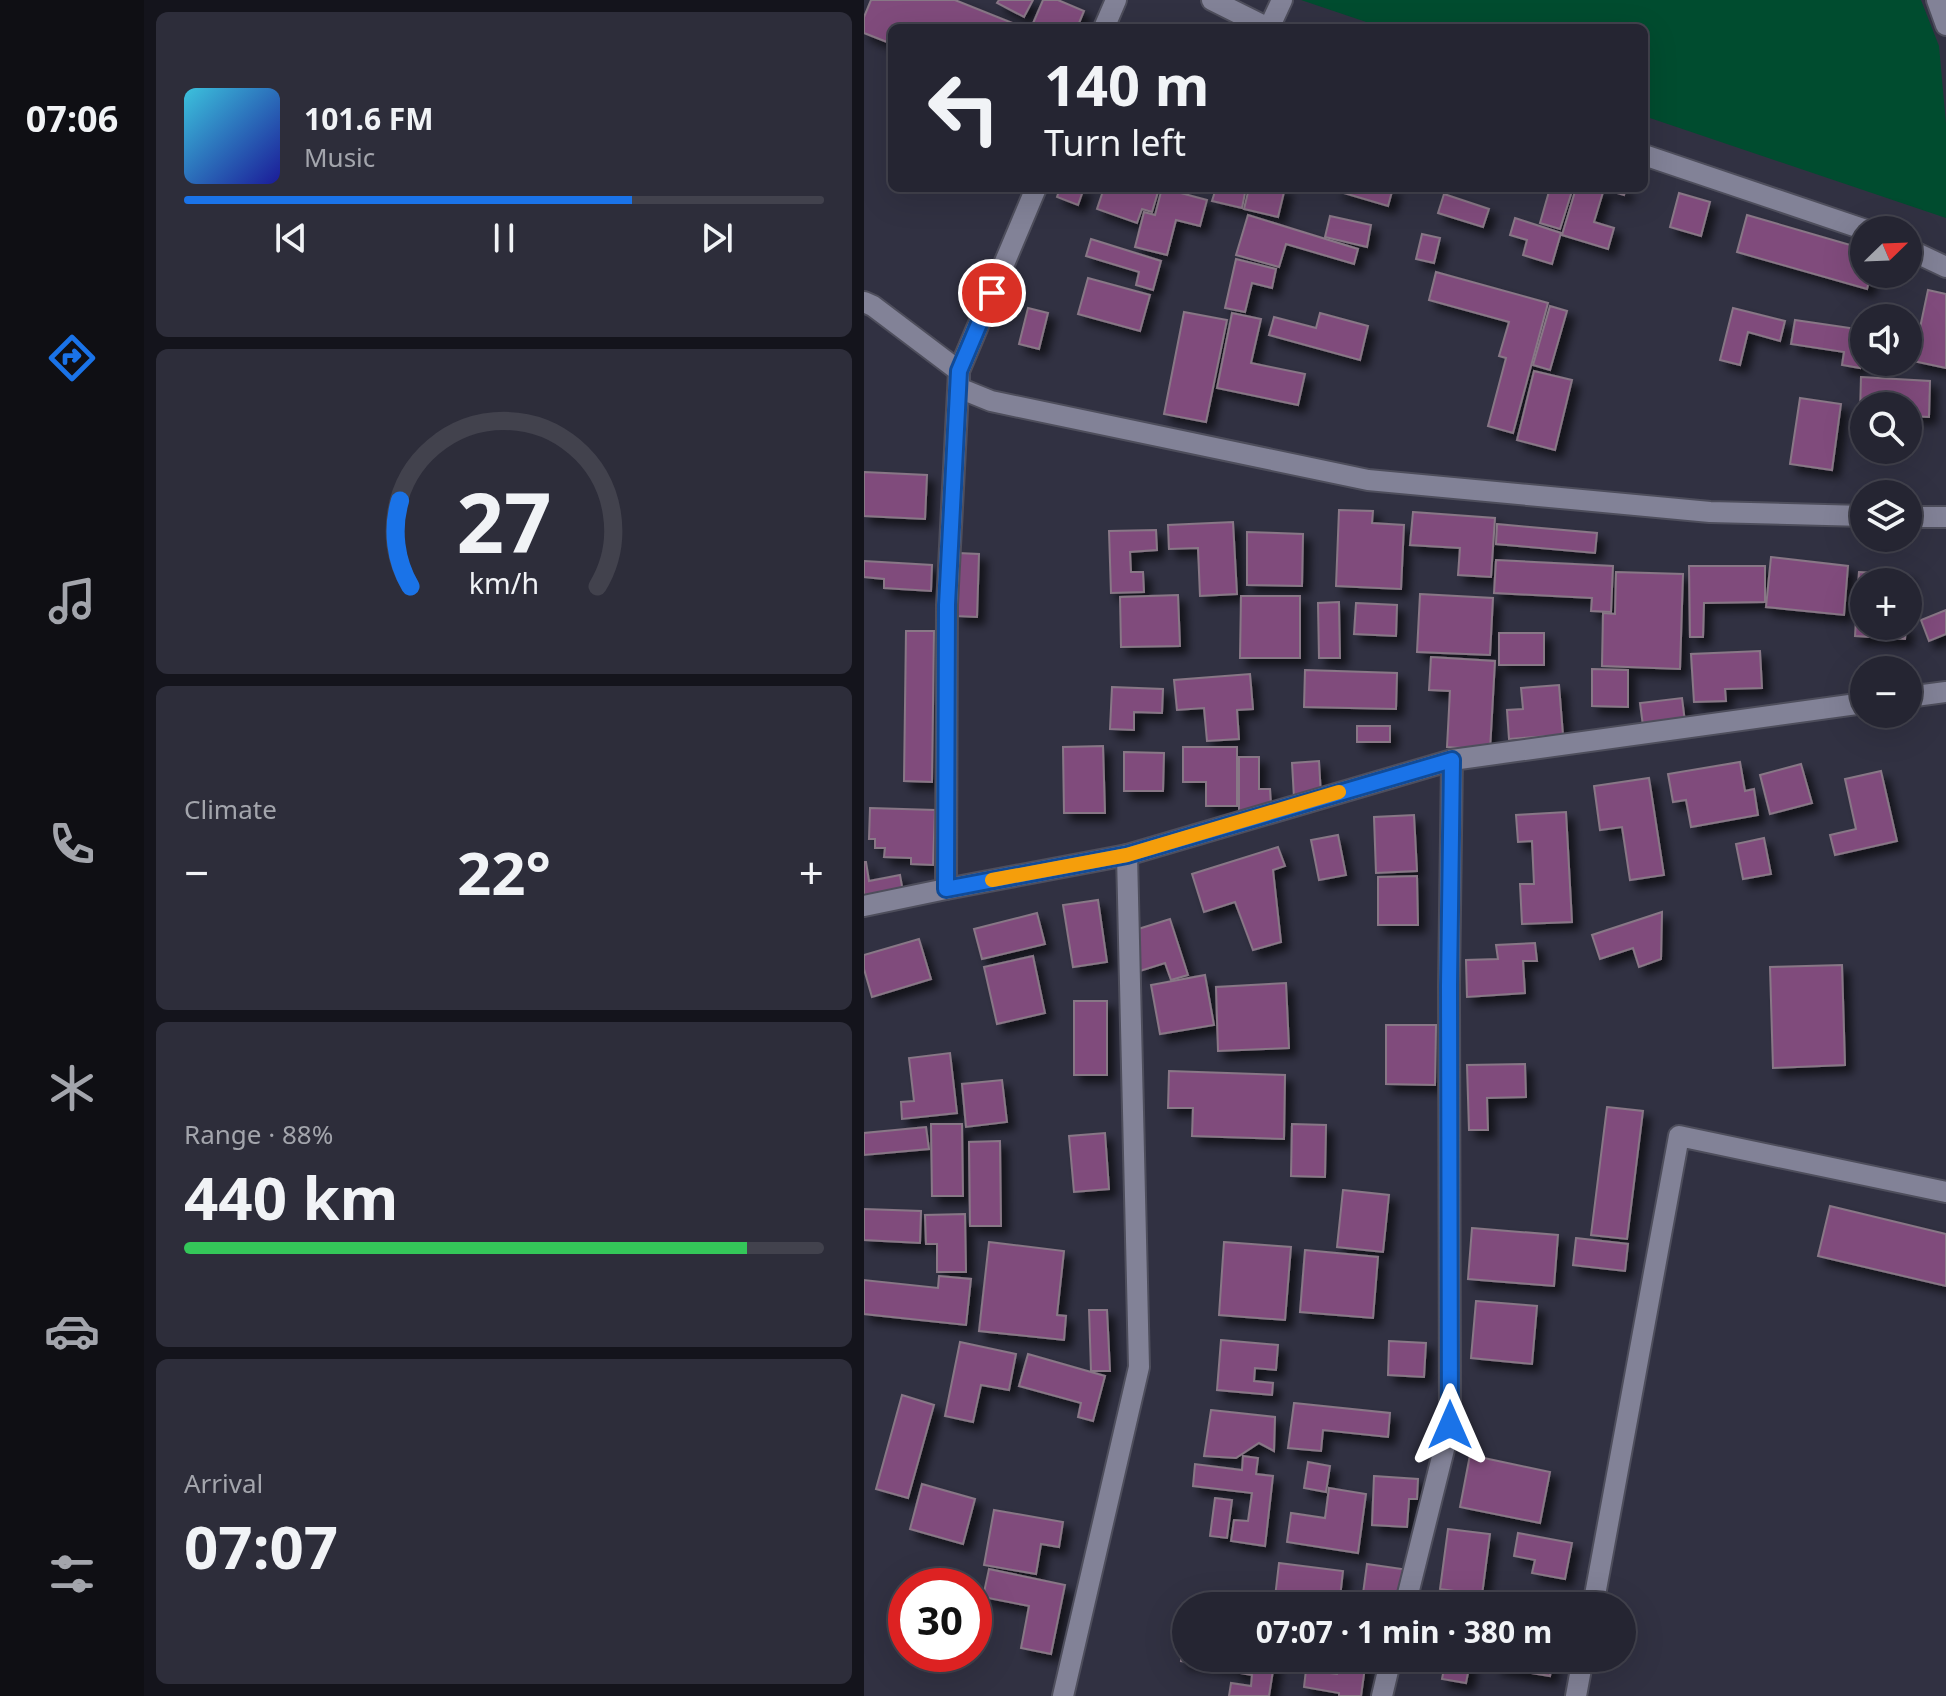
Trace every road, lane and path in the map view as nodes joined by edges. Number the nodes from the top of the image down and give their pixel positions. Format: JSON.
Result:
{"nodes":[{"id":1,"x":1116,"y":0,"type":"edge"},
{"id":2,"x":1212,"y":0,"type":"edge"},
{"id":3,"x":1282,"y":0,"type":"edge"},
{"id":4,"x":1937,"y":0,"type":"edge"},
{"id":5,"x":1106,"y":24,"type":"edge"},
{"id":6,"x":1261,"y":24,"type":"edge"},
{"id":7,"x":1271,"y":24,"type":"edge"},
{"id":8,"x":1946,"y":25,"type":"edge"},
{"id":9,"x":1648,"y":156,"type":"edge"},
{"id":10,"x":1034,"y":192,"type":"edge"},
{"id":11,"x":1850,"y":225,"type":"edge"},
{"id":12,"x":1922,"y":256,"type":"edge"},
{"id":13,"x":1946,"y":267,"type":"edge"},
{"id":14,"x":864,"y":302,"type":"edge"},
{"id":15,"x":959,"y":371,"type":"junction"},
{"id":16,"x":1850,"y":516,"type":"edge"},
{"id":17,"x":1922,"y":517,"type":"edge"},
{"id":18,"x":1946,"y":517,"type":"edge"},
{"id":19,"x":1946,"y":692,"type":"edge"},
{"id":20,"x":1922,"y":695,"type":"edge"},
{"id":21,"x":1850,"y":705,"type":"edge"},
{"id":22,"x":1452,"y":760,"type":"junction"},
{"id":23,"x":1127,"y":855,"type":"junction"},
{"id":24,"x":946,"y":889,"type":"junction"},
{"id":25,"x":864,"y":906,"type":"edge"},
{"id":26,"x":1946,"y":1192,"type":"edge"},
{"id":27,"x":1408,"y":1592,"type":"edge"},
{"id":28,"x":1596,"y":1592,"type":"edge"},
{"id":29,"x":1388,"y":1672,"type":"edge"},
{"id":30,"x":1580,"y":1672,"type":"edge"},
{"id":31,"x":1063,"y":1696,"type":"edge"},
{"id":32,"x":1382,"y":1696,"type":"edge"},
{"id":33,"x":1576,"y":1696,"type":"edge"}],
"edges":[{"from":1,"to":5,"type":"street"},
{"from":2,"to":6,"type":"street"},
{"from":3,"to":7,"type":"street"},
{"from":4,"to":8,"type":"street"},
{"from":9,"to":11,"type":"street"},
{"from":10,"to":15,"type":"street"},
{"from":12,"to":13,"type":"street"},
{"from":14,"to":15,"type":"street"},
{"from":15,"to":16,"type":"street"},
{"from":15,"to":24,"type":"street"},
{"from":17,"to":18,"type":"street"},
{"from":19,"to":20,"type":"street"},
{"from":21,"to":22,"type":"street"},
{"from":22,"to":23,"type":"street"},
{"from":22,"to":27,"type":"street"},
{"from":23,"to":24,"type":"street"},
{"from":23,"to":31,"type":"street"},
{"from":24,"to":25,"type":"street"},
{"from":26,"to":28,"type":"street"},
{"from":29,"to":32,"type":"street"},
{"from":30,"to":33,"type":"street"}]}
